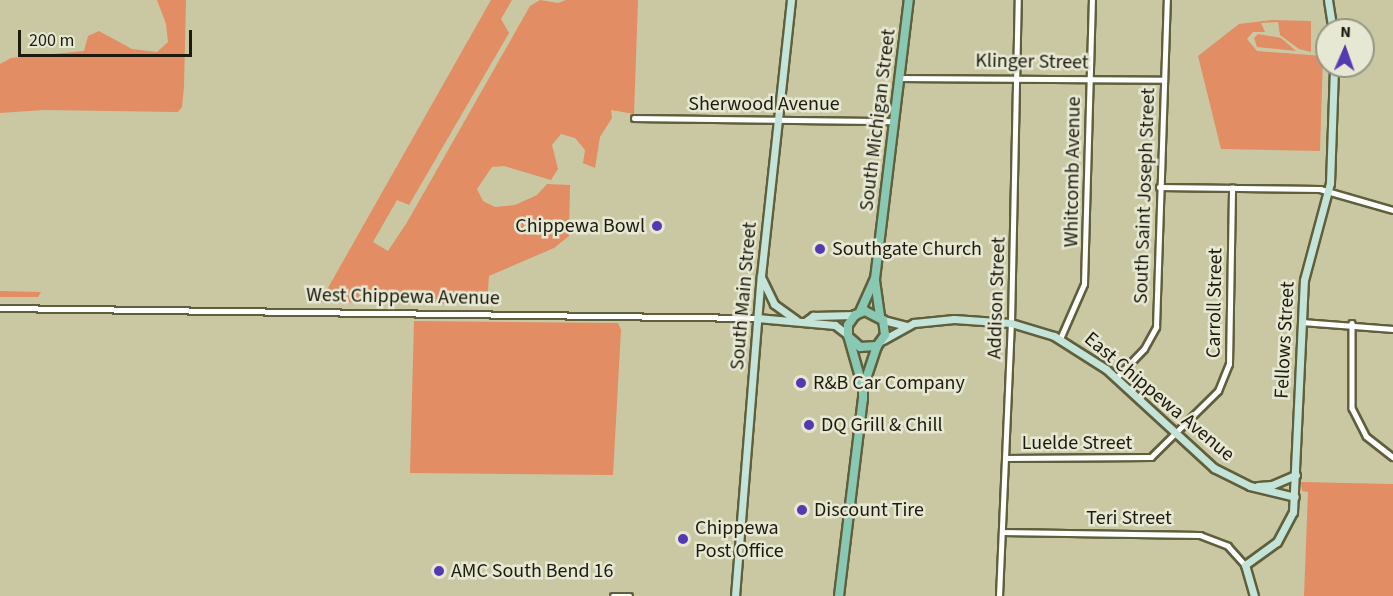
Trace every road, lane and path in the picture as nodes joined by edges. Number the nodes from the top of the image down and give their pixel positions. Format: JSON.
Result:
{"nodes":[{"id":1,"x":791,"y":0,"type":"edge"},
{"id":2,"x":909,"y":0,"type":"edge"},
{"id":3,"x":1018,"y":0,"type":"edge"},
{"id":4,"x":1092,"y":0,"type":"edge"},
{"id":5,"x":1167,"y":0,"type":"edge"},
{"id":6,"x":1328,"y":0,"type":"edge"},
{"id":7,"x":1331,"y":18,"type":"edge"},
{"id":8,"x":1016,"y":76,"type":"junction"},
{"id":9,"x":899,"y":78,"type":"junction"},
{"id":10,"x":1333,"y":78,"type":"edge"},
{"id":11,"x":1090,"y":79,"type":"junction"},
{"id":12,"x":1164,"y":80,"type":"junction"},
{"id":13,"x":634,"y":118,"type":"dead end"},
{"id":14,"x":779,"y":119,"type":"junction"},
{"id":15,"x":894,"y":121,"type":"junction"},
{"id":16,"x":1159,"y":187,"type":"junction"},
{"id":17,"x":1232,"y":188,"type":"junction"},
{"id":18,"x":1328,"y":191,"type":"junction"},
{"id":19,"x":1393,"y":210,"type":"edge"},
{"id":20,"x":761,"y":276,"type":"junction"},
{"id":21,"x":875,"y":279,"type":"junction"},
{"id":22,"x":0,"y":308,"type":"edge"},
{"id":23,"x":858,"y":313,"type":"junction"},
{"id":24,"x":757,"y":318,"type":"junction"},
{"id":25,"x":882,"y":318,"type":"junction"},
{"id":26,"x":796,"y":320,"type":"junction"},
{"id":27,"x":806,"y":321,"type":"junction"},
{"id":28,"x":1302,"y":322,"type":"junction"},
{"id":29,"x":1011,"y":323,"type":"junction"},
{"id":30,"x":1352,"y":323,"type":"junction"},
{"id":31,"x":907,"y":326,"type":"junction"},
{"id":32,"x":1393,"y":329,"type":"edge"},
{"id":33,"x":849,"y":337,"type":"junction"},
{"id":34,"x":1060,"y":339,"type":"junction"},
{"id":35,"x":880,"y":343,"type":"junction"},
{"id":36,"x":1116,"y":378,"type":"junction"},
{"id":37,"x":863,"y":388,"type":"junction"},
{"id":38,"x":1176,"y":435,"type":"junction"},
{"id":39,"x":1393,"y":457,"type":"edge"},
{"id":40,"x":1005,"y":458,"type":"junction"},
{"id":41,"x":1296,"y":475,"type":"junction"},
{"id":42,"x":1250,"y":486,"type":"junction"},
{"id":43,"x":1295,"y":497,"type":"junction"},
{"id":44,"x":1002,"y":532,"type":"junction"},
{"id":45,"x":1245,"y":565,"type":"junction"},
{"id":46,"x":613,"y":595,"type":"edge"},
{"id":47,"x":630,"y":596,"type":"edge"},
{"id":48,"x":735,"y":596,"type":"edge"},
{"id":49,"x":839,"y":596,"type":"edge"},
{"id":50,"x":999,"y":596,"type":"edge"},
{"id":51,"x":1254,"y":596,"type":"edge"}],
"edges":[{"from":1,"to":14,"type":"street","name":"South Main Street"},
{"from":2,"to":9,"type":"main road","name":"South Michigan Street"},
{"from":3,"to":8,"type":"street","name":"Addison Street"},
{"from":4,"to":11,"type":"street","name":"Whitcomb Avenue"},
{"from":5,"to":12,"type":"street","name":"South Saint Joseph Street"},
{"from":6,"to":7,"type":"street"},
{"from":8,"to":9,"type":"street","name":"Klinger Street"},
{"from":8,"to":11,"type":"street","name":"Klinger Street"},
{"from":8,"to":29,"type":"street","name":"Addison Street"},
{"from":9,"to":15,"type":"main road","name":"South Michigan Street"},
{"from":10,"to":18,"type":"street","name":"Fellows Street"},
{"from":11,"to":12,"type":"street","name":"Klinger Street"},
{"from":11,"to":34,"type":"street","name":"Whitcomb Avenue"},
{"from":12,"to":16,"type":"street","name":"South Saint Joseph Street"},
{"from":13,"to":14,"type":"street","name":"Sherwood Avenue"},
{"from":14,"to":15,"type":"street","name":"Sherwood Avenue"},
{"from":14,"to":20,"type":"street","name":"South Main Street"},
{"from":15,"to":21,"type":"main road","name":"South Michigan Street"},
{"from":16,"to":17,"type":"street"},
{"from":16,"to":36,"type":"street","name":"South Saint Joseph Street"},
{"from":17,"to":18,"type":"street"},
{"from":17,"to":38,"type":"street","name":"Carroll Street"},
{"from":18,"to":19,"type":"street"},
{"from":18,"to":28,"type":"street","name":"Fellows Street"},
{"from":20,"to":24,"type":"street","name":"South Main Street"},
{"from":20,"to":26,"type":"street"},
{"from":21,"to":23,"type":"main road","name":"South Michigan Street"},
{"from":21,"to":25,"type":"main road","name":"South Michigan Street"},
{"from":22,"to":24,"type":"street","name":"West Chippewa Avenue"},
{"from":23,"to":25,"type":"main road"},
{"from":23,"to":27,"type":"street","name":"West Chippewa Avenue"},
{"from":23,"to":33,"type":"main road"},
{"from":24,"to":26,"type":"street","name":"West Chippewa Avenue"},
{"from":24,"to":48,"type":"street","name":"South Main Street"},
{"from":25,"to":31,"type":"street","name":"East Chippewa Avenue"},
{"from":25,"to":35,"type":"main road"},
{"from":26,"to":27,"type":"street","name":"West Chippewa Avenue"},
{"from":27,"to":33,"type":"street","name":"West Chippewa Avenue"},
{"from":28,"to":30,"type":"street"},
{"from":28,"to":41,"type":"street","name":"Fellows Street"},
{"from":29,"to":31,"type":"street","name":"East Chippewa Avenue"},
{"from":29,"to":34,"type":"street","name":"East Chippewa Avenue"},
{"from":29,"to":40,"type":"street","name":"Addison Street"},
{"from":30,"to":32,"type":"street"},
{"from":30,"to":39,"type":"street"},
{"from":31,"to":35,"type":"street","name":"East Chippewa Avenue"},
{"from":33,"to":35,"type":"main road"},
{"from":33,"to":37,"type":"main road"},
{"from":34,"to":36,"type":"street","name":"East Chippewa Avenue"},
{"from":35,"to":37,"type":"main road"},
{"from":36,"to":38,"type":"street","name":"East Chippewa Avenue"},
{"from":37,"to":49,"type":"main road"},
{"from":38,"to":40,"type":"street","name":"Luelde Street"},
{"from":38,"to":42,"type":"street","name":"East Chippewa Avenue"},
{"from":40,"to":44,"type":"street","name":"Addison Street"},
{"from":41,"to":42,"type":"street"},
{"from":41,"to":43,"type":"street","name":"Fellows Street"},
{"from":42,"to":43,"type":"street","name":"East Chippewa Avenue"},
{"from":43,"to":45,"type":"street","name":"Fellows Street"},
{"from":44,"to":45,"type":"street","name":"Teri Street"},
{"from":44,"to":50,"type":"street","name":"Addison Street"},
{"from":45,"to":51,"type":"street"},
{"from":46,"to":47,"type":"street"}]}
